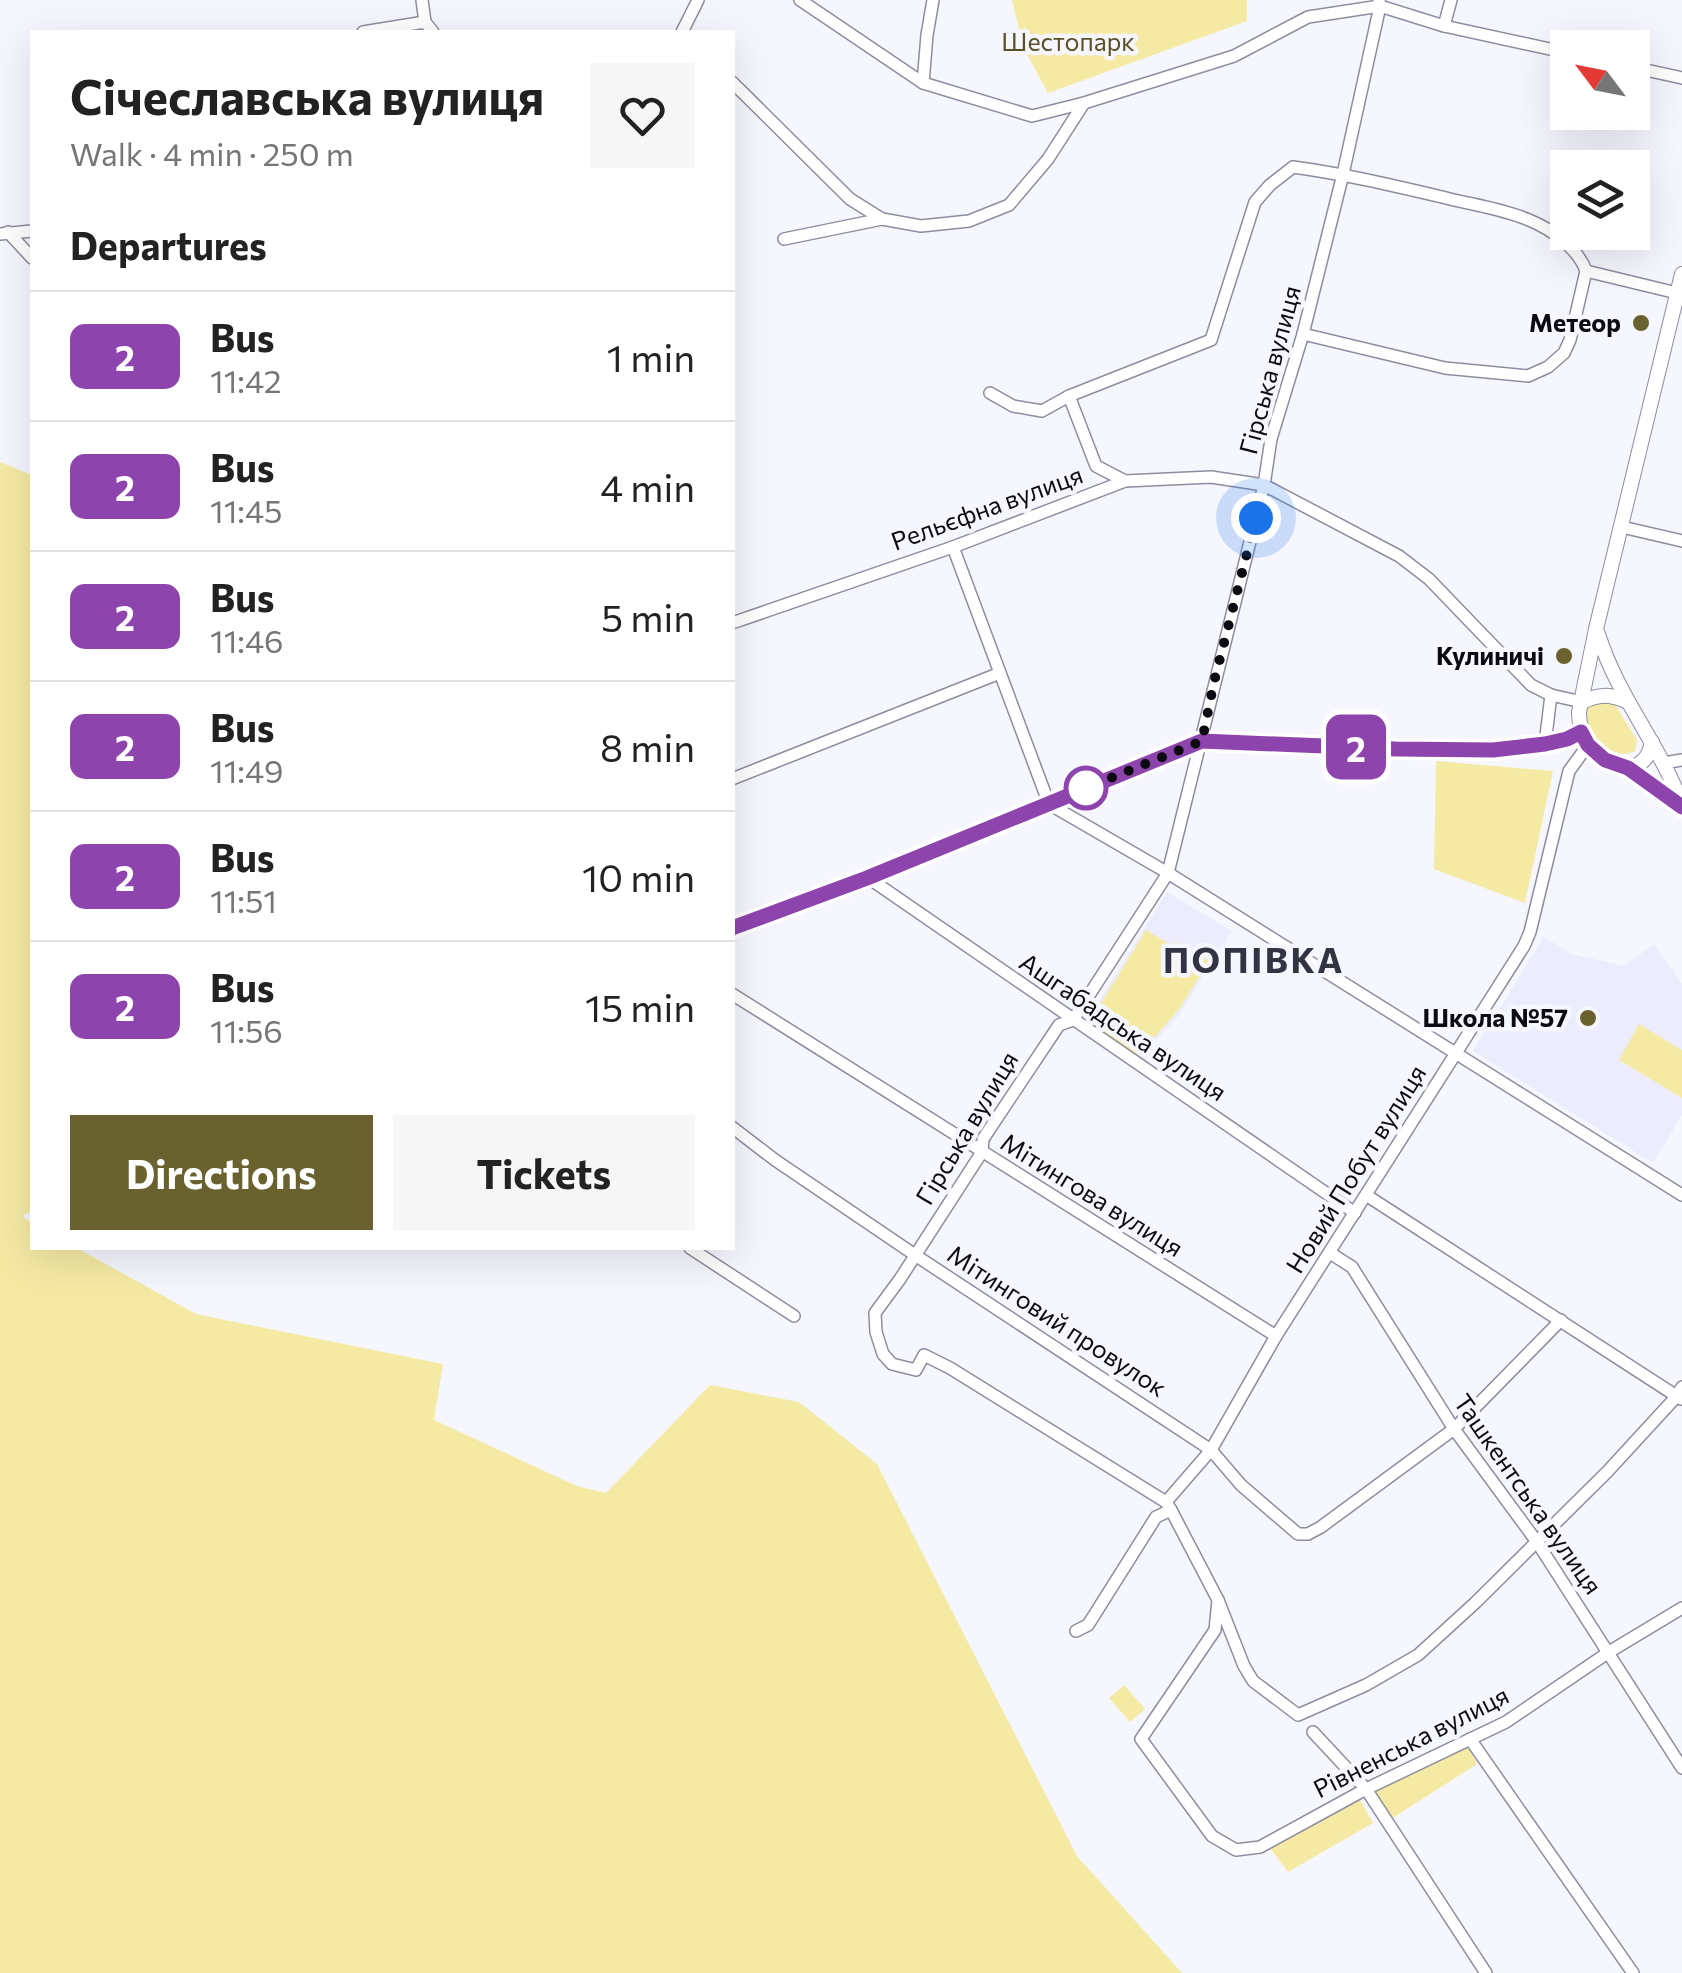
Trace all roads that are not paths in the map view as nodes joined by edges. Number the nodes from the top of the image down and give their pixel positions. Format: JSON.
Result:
{"nodes":[{"id":1,"x":422,"y":0,"type":"edge"},
{"id":2,"x":698,"y":0,"type":"edge"},
{"id":3,"x":800,"y":0,"type":"edge"},
{"id":4,"x":932,"y":0,"type":"edge"},
{"id":5,"x":1451,"y":0,"type":"edge"},
{"id":6,"x":1379,"y":3,"type":"edge"},
{"id":7,"x":1444,"y":26,"type":"junction"},
{"id":8,"x":429,"y":27,"type":"edge"},
{"id":9,"x":389,"y":30,"type":"edge"},
{"id":10,"x":683,"y":30,"type":"edge"},
{"id":11,"x":1550,"y":49,"type":"edge"},
{"id":12,"x":1650,"y":72,"type":"edge"},
{"id":13,"x":1682,"y":78,"type":"edge"},
{"id":14,"x":923,"y":83,"type":"junction"},
{"id":15,"x":735,"y":85,"type":"edge"},
{"id":16,"x":1084,"y":103,"type":"junction"},
{"id":17,"x":1343,"y":174,"type":"junction"},
{"id":18,"x":882,"y":218,"type":"junction"},
{"id":19,"x":30,"y":232,"type":"edge"},
{"id":20,"x":4,"y":233,"type":"edge"},
{"id":21,"x":784,"y":239,"type":"dead end"},
{"id":22,"x":30,"y":256,"type":"edge"},
{"id":23,"x":1586,"y":271,"type":"junction"},
{"id":24,"x":1682,"y":274,"type":"edge"},
{"id":25,"x":1677,"y":292,"type":"junction"},
{"id":26,"x":1303,"y":334,"type":"junction"},
{"id":27,"x":990,"y":394,"type":"dead end"},
{"id":28,"x":1070,"y":396,"type":"junction"},
{"id":29,"x":1125,"y":481,"type":"junction"},
{"id":30,"x":1264,"y":485,"type":"junction"},
{"id":31,"x":1622,"y":528,"type":"junction"},
{"id":32,"x":1682,"y":541,"type":"edge"},
{"id":33,"x":953,"y":547,"type":"junction"},
{"id":34,"x":735,"y":622,"type":"edge"},
{"id":35,"x":1596,"y":629,"type":"junction"},
{"id":36,"x":1000,"y":673,"type":"junction"},
{"id":37,"x":1551,"y":695,"type":"junction"},
{"id":38,"x":1626,"y":701,"type":"junction"},
{"id":39,"x":1582,"y":702,"type":"junction"},
{"id":40,"x":1584,"y":739,"type":"junction"},
{"id":41,"x":1202,"y":741,"type":"junction"},
{"id":42,"x":1652,"y":742,"type":"junction"},
{"id":43,"x":1545,"y":744,"type":"junction"},
{"id":44,"x":1682,"y":760,"type":"edge"},
{"id":45,"x":1664,"y":763,"type":"junction"},
{"id":46,"x":1628,"y":768,"type":"junction"},
{"id":47,"x":735,"y":779,"type":"edge"},
{"id":48,"x":1049,"y":804,"type":"junction"},
{"id":49,"x":1682,"y":806,"type":"edge"},
{"id":50,"x":1168,"y":873,"type":"junction"},
{"id":51,"x":867,"y":878,"type":"junction"},
{"id":52,"x":735,"y":927,"type":"edge"},
{"id":53,"x":735,"y":996,"type":"edge"},
{"id":54,"x":1073,"y":1020,"type":"junction"},
{"id":55,"x":1456,"y":1054,"type":"junction"},
{"id":56,"x":735,"y":1129,"type":"edge"},
{"id":57,"x":982,"y":1152,"type":"junction"},
{"id":58,"x":1366,"y":1195,"type":"junction"},
{"id":59,"x":1682,"y":1196,"type":"edge"},
{"id":60,"x":1355,"y":1213,"type":"junction"},
{"id":61,"x":693,"y":1250,"type":"edge"},
{"id":62,"x":1330,"y":1253,"type":"junction"},
{"id":63,"x":915,"y":1255,"type":"junction"},
{"id":64,"x":794,"y":1316,"type":"dead end"},
{"id":65,"x":1562,"y":1320,"type":"junction"},
{"id":66,"x":1276,"y":1336,"type":"junction"},
{"id":67,"x":1680,"y":1394,"type":"edge"},
{"id":68,"x":1454,"y":1429,"type":"junction"},
{"id":69,"x":1211,"y":1450,"type":"junction"},
{"id":70,"x":1168,"y":1506,"type":"junction"},
{"id":71,"x":1537,"y":1542,"type":"junction"},
{"id":72,"x":1218,"y":1600,"type":"junction"},
{"id":73,"x":1682,"y":1608,"type":"edge"},
{"id":74,"x":1076,"y":1631,"type":"dead end"},
{"id":75,"x":1609,"y":1652,"type":"junction"},
{"id":76,"x":1313,"y":1732,"type":"dead end"},
{"id":77,"x":1470,"y":1739,"type":"junction"},
{"id":78,"x":1682,"y":1768,"type":"edge"},
{"id":79,"x":1366,"y":1789,"type":"junction"},
{"id":80,"x":1486,"y":1973,"type":"edge"},
{"id":81,"x":1633,"y":1973,"type":"edge"}],
"edges":[{"from":1,"to":8,"type":"street"},
{"from":2,"to":10,"type":"street"},
{"from":3,"to":14,"type":"street"},
{"from":4,"to":14,"type":"street"},
{"from":5,"to":7,"type":"street"},
{"from":6,"to":7,"type":"street"},
{"from":6,"to":16,"type":"street"},
{"from":6,"to":17,"type":"street","name":"Гірська вулиця"},
{"from":7,"to":11,"type":"street"},
{"from":8,"to":9,"type":"street"},
{"from":12,"to":13,"type":"street"},
{"from":14,"to":16,"type":"street"},
{"from":15,"to":18,"type":"street"},
{"from":16,"to":18,"type":"street"},
{"from":17,"to":23,"type":"street"},
{"from":17,"to":26,"type":"street","name":"Гірська вулиця"},
{"from":17,"to":28,"type":"street"},
{"from":18,"to":21,"type":"street"},
{"from":19,"to":20,"type":"street"},
{"from":20,"to":22,"type":"street"},
{"from":23,"to":25,"type":"street"},
{"from":23,"to":26,"type":"street"},
{"from":24,"to":25,"type":"main road","name":"Новий Побут вулиця"},
{"from":25,"to":31,"type":"main road","name":"Новий Побут вулиця"},
{"from":26,"to":30,"type":"street","name":"Гірська вулиця"},
{"from":27,"to":28,"type":"street"},
{"from":28,"to":29,"type":"street"},
{"from":29,"to":30,"type":"street","name":"Рельєфна вулиця"},
{"from":29,"to":33,"type":"street","name":"Рельєфна вулиця"},
{"from":30,"to":37,"type":"street","name":"Рельєфна вулиця"},
{"from":30,"to":41,"type":"street","name":"Гірська вулиця"},
{"from":31,"to":32,"type":"street"},
{"from":31,"to":35,"type":"main road","name":"Новий Побут вулиця"},
{"from":33,"to":34,"type":"street","name":"Рельєфна вулиця"},
{"from":33,"to":36,"type":"street"},
{"from":35,"to":38,"type":"main road"},
{"from":35,"to":39,"type":"main road","name":"Новий Побут вулиця"},
{"from":36,"to":47,"type":"street"},
{"from":36,"to":48,"type":"street"},
{"from":37,"to":39,"type":"street"},
{"from":37,"to":43,"type":"street"},
{"from":38,"to":39,"type":"main road"},
{"from":38,"to":42,"type":"main road"},
{"from":39,"to":40,"type":"main road","name":"Новий Побут вулиця"},
{"from":40,"to":43,"type":"street"},
{"from":40,"to":46,"type":"main road"},
{"from":40,"to":55,"type":"street","name":"Новий Побут вулиця"},
{"from":41,"to":43,"type":"street"},
{"from":41,"to":48,"type":"street"},
{"from":41,"to":50,"type":"street","name":"Гірська вулиця"},
{"from":42,"to":45,"type":"main road"},
{"from":42,"to":46,"type":"main road"},
{"from":44,"to":45,"type":"street"},
{"from":45,"to":49,"type":"main road"},
{"from":46,"to":49,"type":"main road"},
{"from":48,"to":50,"type":"street"},
{"from":48,"to":51,"type":"street"},
{"from":50,"to":54,"type":"street","name":"Гірська вулиця"},
{"from":50,"to":55,"type":"street"},
{"from":51,"to":52,"type":"street"},
{"from":51,"to":54,"type":"street","name":"Ашгабадська вулиця"},
{"from":53,"to":57,"type":"street","name":"Мітингова вулиця"},
{"from":54,"to":57,"type":"street","name":"Гірська вулиця"},
{"from":54,"to":60,"type":"street","name":"Ашгабадська вулиця"},
{"from":55,"to":58,"type":"street","name":"Новий Побут вулиця"},
{"from":55,"to":59,"type":"street"},
{"from":56,"to":63,"type":"street","name":"Мітинговий провулок"},
{"from":57,"to":63,"type":"street","name":"Гірська вулиця"},
{"from":57,"to":66,"type":"street","name":"Мітингова вулиця"},
{"from":58,"to":60,"type":"street","name":"Новий Побут вулиця"},
{"from":58,"to":65,"type":"street"},
{"from":60,"to":62,"type":"street","name":"Новий Побут вулиця"},
{"from":61,"to":64,"type":"street"},
{"from":62,"to":66,"type":"street","name":"Новий Побут вулиця"},
{"from":62,"to":68,"type":"street","name":"Ташкентська вулиця"},
{"from":63,"to":69,"type":"street","name":"Мітинговий провулок"},
{"from":63,"to":70,"type":"street","name":"Гірська вулиця"},
{"from":65,"to":67,"type":"street"},
{"from":65,"to":68,"type":"street"},
{"from":66,"to":69,"type":"street","name":"Новий Побут вулиця"},
{"from":67,"to":71,"type":"street"},
{"from":68,"to":69,"type":"street","name":"Мітинговий провулок"},
{"from":68,"to":71,"type":"street","name":"Ташкентська вулиця"},
{"from":69,"to":70,"type":"street","name":"Новий Побут вулиця"},
{"from":70,"to":72,"type":"street"},
{"from":70,"to":74,"type":"street","name":"Новий Побут вулиця"},
{"from":71,"to":72,"type":"street"},
{"from":71,"to":75,"type":"street","name":"Ташкентська вулиця"},
{"from":72,"to":79,"type":"street","name":"Рівненська вулиця"},
{"from":73,"to":75,"type":"street","name":"Рівненська вулиця"},
{"from":75,"to":77,"type":"street","name":"Рівненська вулиця"},
{"from":75,"to":78,"type":"street","name":"Ташкентська вулиця"},
{"from":76,"to":79,"type":"street"},
{"from":77,"to":79,"type":"street","name":"Рівненська вулиця"},
{"from":77,"to":81,"type":"street"},
{"from":79,"to":80,"type":"street"}]}
